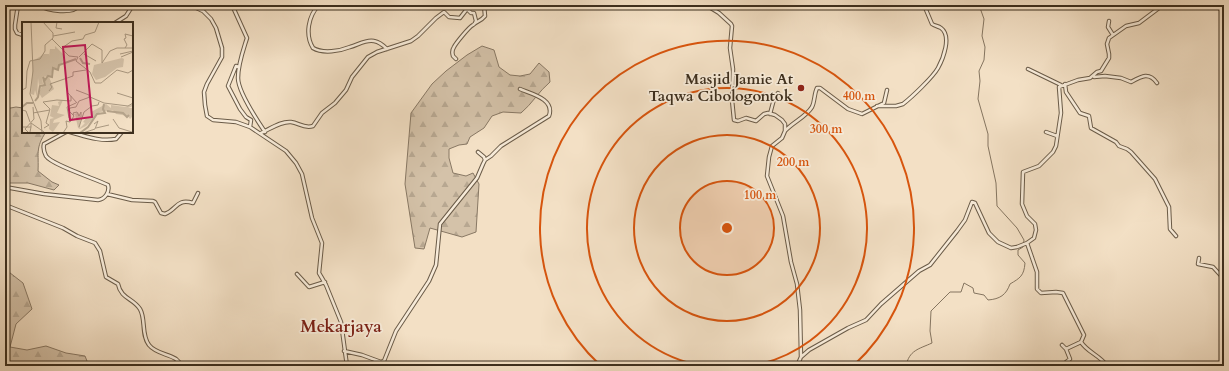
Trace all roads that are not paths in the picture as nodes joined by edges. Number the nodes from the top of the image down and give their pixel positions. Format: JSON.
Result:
{"nodes":[{"id":1,"x":18,"y":5,"type":"edge"},
{"id":2,"x":38,"y":5,"type":"edge"},
{"id":3,"x":80,"y":5,"type":"edge"},
{"id":4,"x":133,"y":5,"type":"edge"},
{"id":5,"x":190,"y":5,"type":"edge"},
{"id":6,"x":232,"y":5,"type":"edge"},
{"id":7,"x":319,"y":5,"type":"edge"},
{"id":8,"x":461,"y":5,"type":"edge"},
{"id":9,"x":484,"y":5,"type":"edge"},
{"id":10,"x":706,"y":5,"type":"edge"},
{"id":11,"x":924,"y":5,"type":"edge"},
{"id":12,"x":1163,"y":5,"type":"edge"},
{"id":13,"x":1218,"y":5,"type":"edge"},
{"id":14,"x":467,"y":9,"type":"junction"},
{"id":15,"x":1224,"y":15,"type":"edge"},
{"id":16,"x":1109,"y":21,"type":"dead end"},
{"id":17,"x":117,"y":22,"type":"edge"},
{"id":18,"x":474,"y":24,"type":"junction"},
{"id":19,"x":22,"y":35,"type":"edge"},
{"id":20,"x":1113,"y":35,"type":"junction"},
{"id":21,"x":387,"y":50,"type":"junction"},
{"id":22,"x":456,"y":59,"type":"dead end"},
{"id":23,"x":239,"y":67,"type":"junction"},
{"id":24,"x":1028,"y":69,"type":"dead end"},
{"id":25,"x":1091,"y":78,"type":"junction"},
{"id":26,"x":1157,"y":83,"type":"dead end"},
{"id":27,"x":1063,"y":84,"type":"junction"},
{"id":28,"x":520,"y":89,"type":"dead end"},
{"id":29,"x":887,"y":90,"type":"dead end"},
{"id":30,"x":778,"y":93,"type":"dead end"},
{"id":31,"x":877,"y":106,"type":"junction"},
{"id":32,"x":770,"y":114,"type":"junction"},
{"id":33,"x":250,"y":127,"type":"junction"},
{"id":34,"x":785,"y":131,"type":"junction"},
{"id":35,"x":265,"y":132,"type":"junction"},
{"id":36,"x":1046,"y":132,"type":"dead end"},
{"id":37,"x":64,"y":133,"type":"edge"},
{"id":38,"x":73,"y":133,"type":"edge"},
{"id":39,"x":121,"y":133,"type":"edge"},
{"id":40,"x":261,"y":133,"type":"junction"},
{"id":41,"x":1057,"y":136,"type":"junction"},
{"id":42,"x":478,"y":152,"type":"dead end"},
{"id":43,"x":485,"y":160,"type":"junction"},
{"id":44,"x":5,"y":187,"type":"edge"},
{"id":45,"x":198,"y":193,"type":"dead end"},
{"id":46,"x":107,"y":194,"type":"junction"},
{"id":47,"x":5,"y":205,"type":"edge"},
{"id":48,"x":1176,"y":236,"type":"dead end"},
{"id":49,"x":1027,"y":244,"type":"junction"},
{"id":50,"x":1198,"y":258,"type":"dead end"},
{"id":51,"x":297,"y":274,"type":"dead end"},
{"id":52,"x":1224,"y":279,"type":"edge"},
{"id":53,"x":325,"y":282,"type":"junction"},
{"id":54,"x":1081,"y":342,"type":"junction"},
{"id":55,"x":1062,"y":345,"type":"dead end"},
{"id":56,"x":1067,"y":349,"type":"junction"},
{"id":57,"x":344,"y":351,"type":"junction"},
{"id":58,"x":801,"y":357,"type":"junction"},
{"id":59,"x":183,"y":366,"type":"edge"},
{"id":60,"x":347,"y":366,"type":"edge"},
{"id":61,"x":797,"y":366,"type":"edge"},
{"id":62,"x":1061,"y":366,"type":"edge"},
{"id":63,"x":1107,"y":366,"type":"edge"}],
"edges":[{"from":1,"to":19,"type":"street"},
{"from":2,"to":3,"type":"street"},
{"from":4,"to":17,"type":"street"},
{"from":5,"to":33,"type":"street"},
{"from":6,"to":23,"type":"street"},
{"from":7,"to":21,"type":"street"},
{"from":8,"to":14,"type":"street"},
{"from":9,"to":18,"type":"street"},
{"from":10,"to":32,"type":"street"},
{"from":11,"to":31,"type":"street"},
{"from":12,"to":20,"type":"street"},
{"from":13,"to":15,"type":"street"},
{"from":14,"to":18,"type":"street"},
{"from":14,"to":21,"type":"street"},
{"from":16,"to":20,"type":"street"},
{"from":18,"to":22,"type":"street"},
{"from":20,"to":25,"type":"street"},
{"from":21,"to":35,"type":"street"},
{"from":23,"to":33,"type":"street"},
{"from":23,"to":35,"type":"street"},
{"from":24,"to":27,"type":"street"},
{"from":25,"to":26,"type":"street"},
{"from":25,"to":27,"type":"street"},
{"from":27,"to":41,"type":"street"},
{"from":27,"to":48,"type":"street"},
{"from":28,"to":43,"type":"street"},
{"from":29,"to":31,"type":"street"},
{"from":30,"to":32,"type":"street"},
{"from":31,"to":34,"type":"street"},
{"from":32,"to":34,"type":"street"},
{"from":33,"to":40,"type":"street"},
{"from":34,"to":58,"type":"street"},
{"from":35,"to":40,"type":"street"},
{"from":36,"to":41,"type":"street"},
{"from":37,"to":46,"type":"street"},
{"from":38,"to":39,"type":"street"},
{"from":40,"to":53,"type":"street"},
{"from":41,"to":49,"type":"street"},
{"from":42,"to":43,"type":"street"},
{"from":43,"to":57,"type":"street"},
{"from":44,"to":46,"type":"street"},
{"from":45,"to":46,"type":"street"},
{"from":47,"to":59,"type":"street"},
{"from":49,"to":54,"type":"street"},
{"from":49,"to":58,"type":"street"},
{"from":50,"to":52,"type":"street"},
{"from":51,"to":53,"type":"street"},
{"from":53,"to":57,"type":"street"},
{"from":54,"to":56,"type":"street"},
{"from":54,"to":63,"type":"street"},
{"from":55,"to":56,"type":"street"},
{"from":56,"to":62,"type":"street"},
{"from":57,"to":60,"type":"street"},
{"from":58,"to":61,"type":"street"}]}
